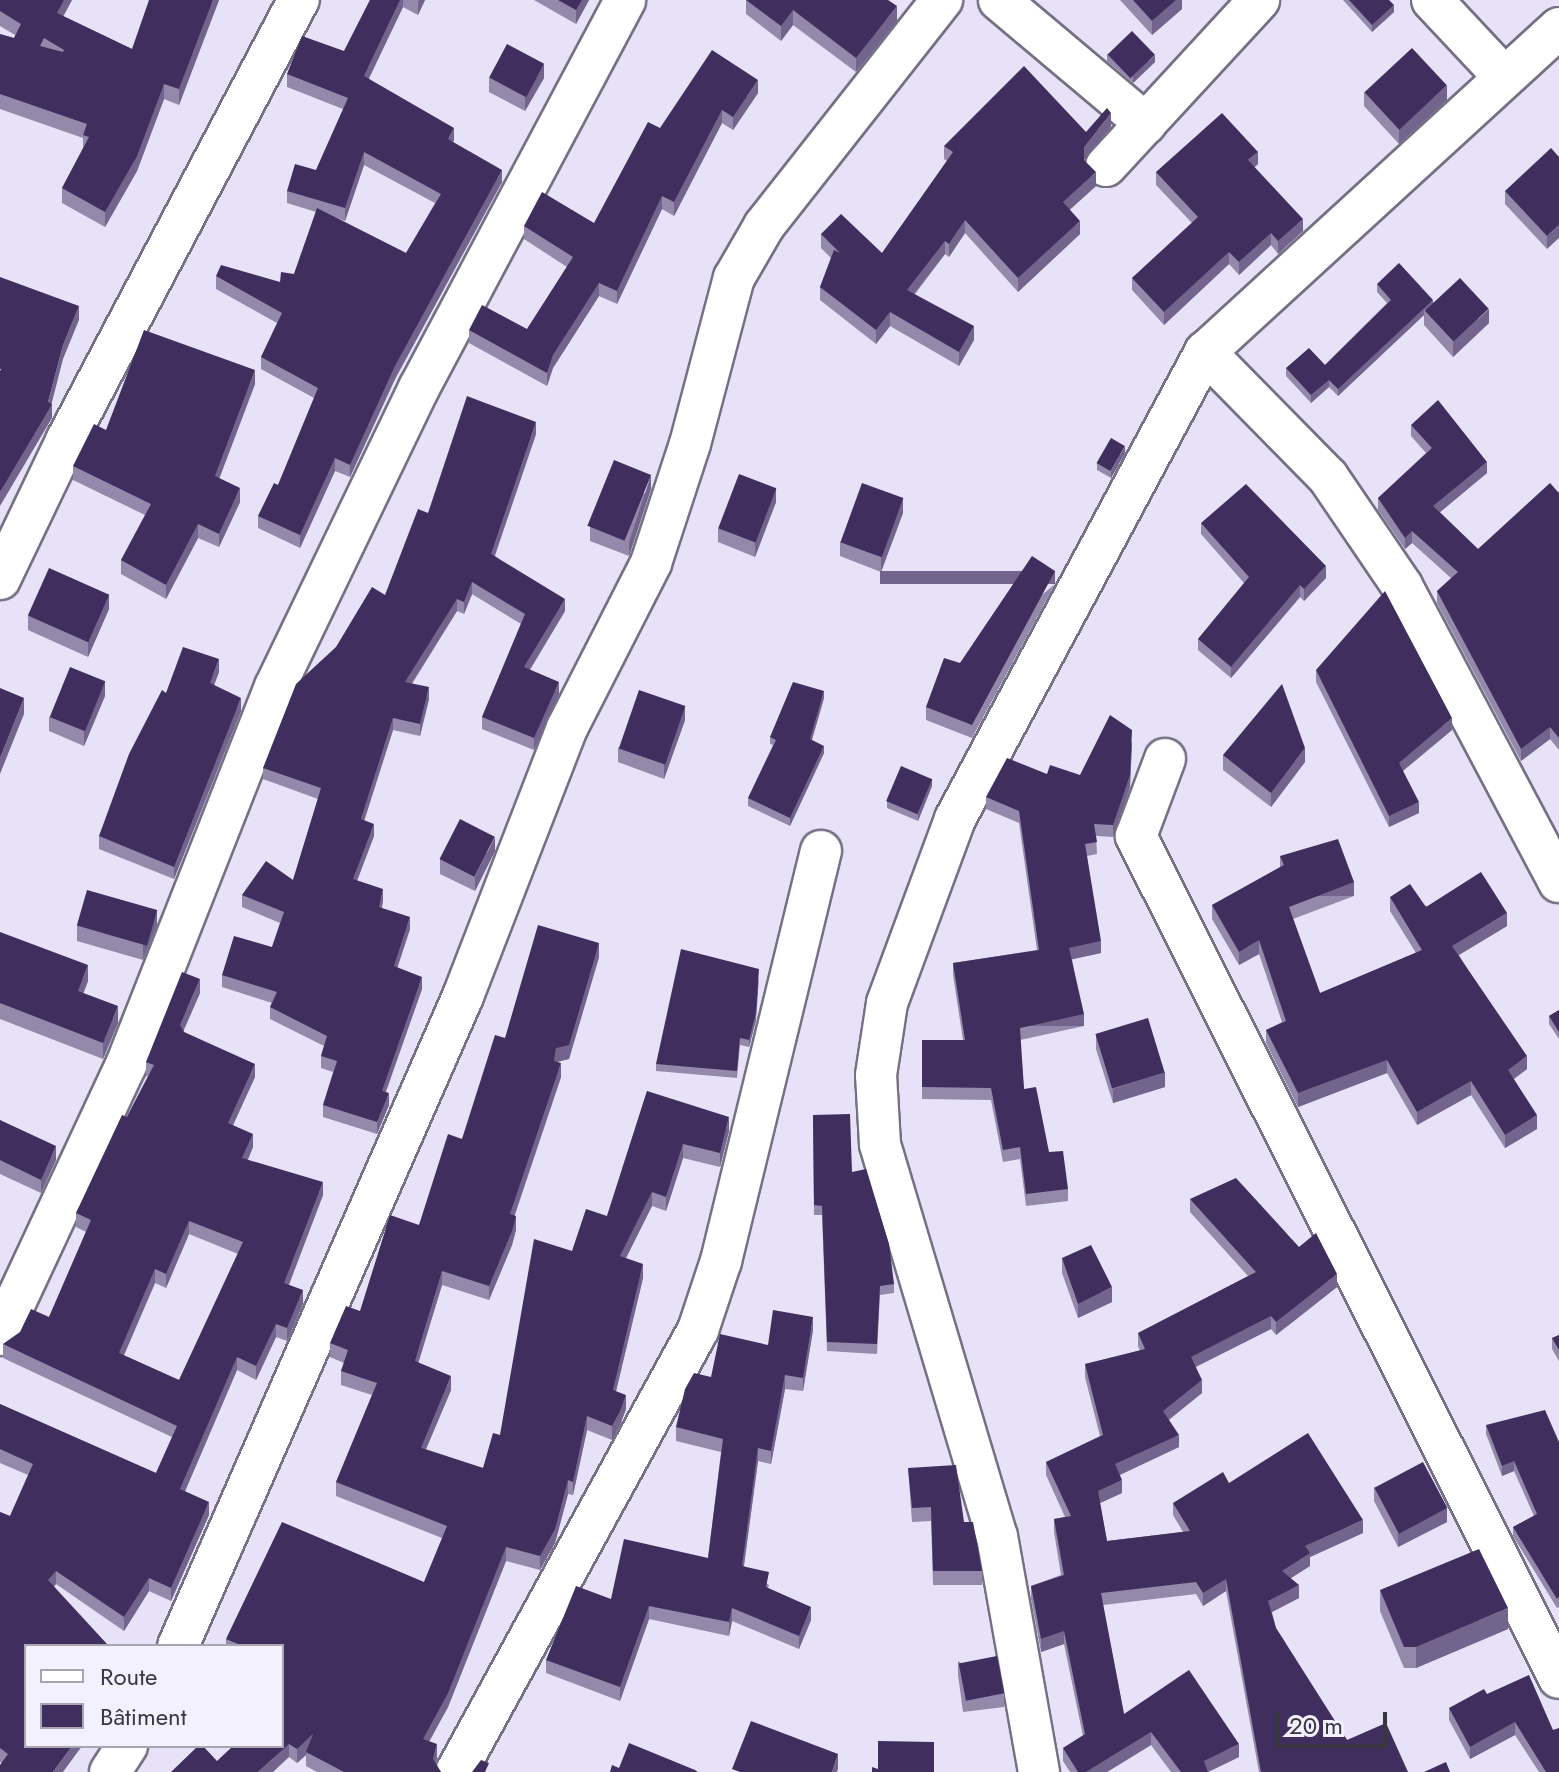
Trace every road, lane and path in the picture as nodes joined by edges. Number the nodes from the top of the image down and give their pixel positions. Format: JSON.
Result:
{"nodes":[{"id":1,"x":299,"y":0,"type":"edge"},
{"id":2,"x":625,"y":0,"type":"edge"},
{"id":3,"x":942,"y":0,"type":"edge"},
{"id":4,"x":999,"y":0,"type":"edge"},
{"id":5,"x":1259,"y":0,"type":"edge"},
{"id":6,"x":1432,"y":0,"type":"edge"},
{"id":7,"x":1559,"y":28,"type":"edge"},
{"id":8,"x":1504,"y":77,"type":"junction"},
{"id":9,"x":1146,"y":124,"type":"junction"},
{"id":10,"x":1106,"y":166,"type":"dead end"},
{"id":11,"x":1205,"y":352,"type":"junction"},
{"id":12,"x":0,"y":579,"type":"edge"},
{"id":13,"x":1165,"y":759,"type":"dead end"},
{"id":14,"x":821,"y":851,"type":"dead end"},
{"id":15,"x":1559,"y":882,"type":"edge"},
{"id":16,"x":0,"y":1335,"type":"edge"},
{"id":17,"x":179,"y":1644,"type":"edge"},
{"id":18,"x":1559,"y":1678,"type":"edge"},
{"id":19,"x":126,"y":1748,"type":"edge"},
{"id":20,"x":110,"y":1772,"type":"edge"},
{"id":21,"x":456,"y":1772,"type":"edge"},
{"id":22,"x":1039,"y":1772,"type":"edge"}],
"edges":[{"from":1,"to":12,"type":"street"},
{"from":2,"to":16,"type":"street"},
{"from":3,"to":17,"type":"street"},
{"from":4,"to":9,"type":"street"},
{"from":5,"to":9,"type":"street"},
{"from":6,"to":8,"type":"street"},
{"from":7,"to":8,"type":"street"},
{"from":8,"to":11,"type":"street"},
{"from":9,"to":10,"type":"street"},
{"from":11,"to":15,"type":"street"},
{"from":11,"to":22,"type":"street"},
{"from":13,"to":18,"type":"street"},
{"from":14,"to":21,"type":"street"},
{"from":19,"to":20,"type":"street"}]}
